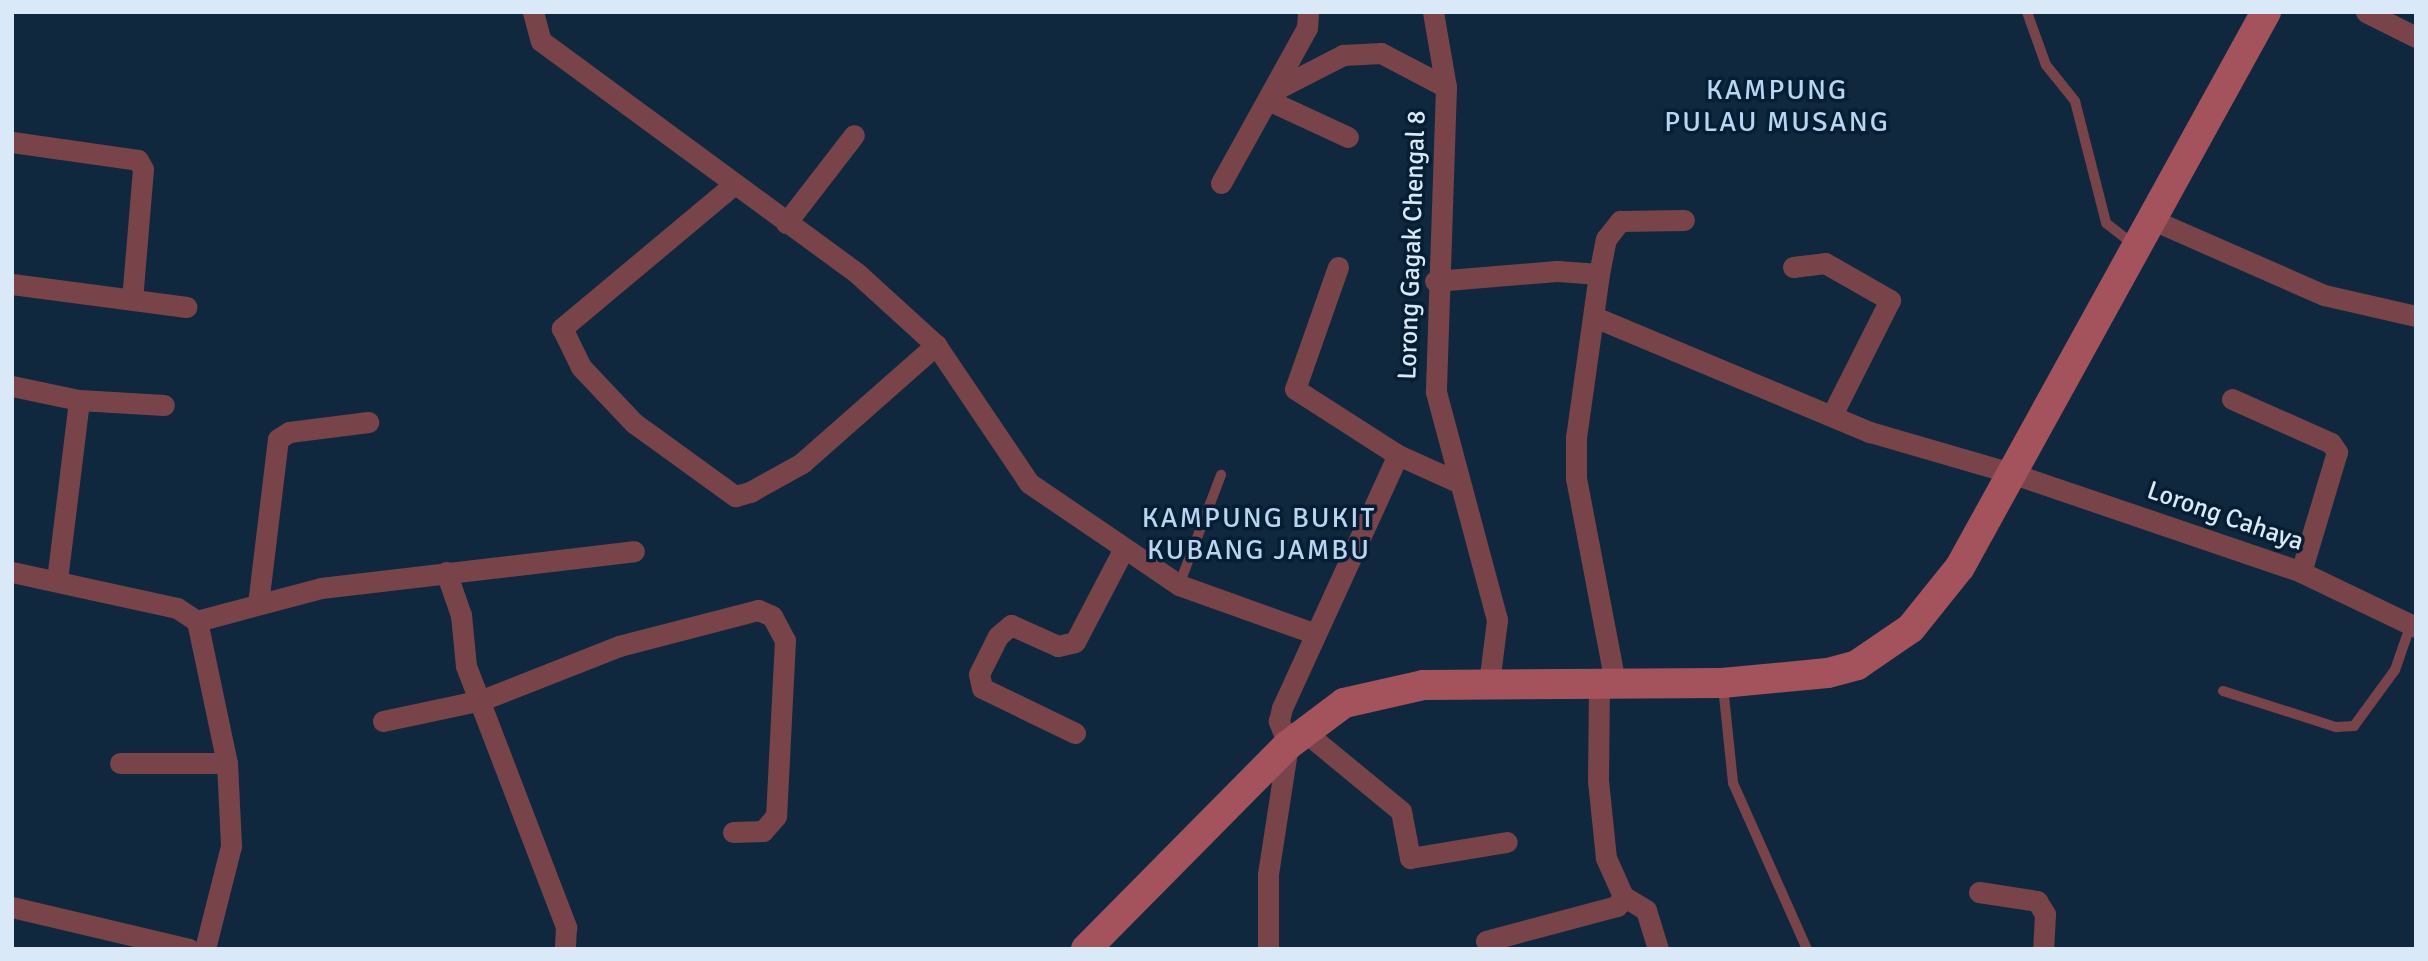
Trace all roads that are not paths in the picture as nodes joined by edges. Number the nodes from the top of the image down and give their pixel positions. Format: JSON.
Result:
{"nodes":[{"id":1,"x":533,"y":12,"type":"edge"},
{"id":2,"x":1308,"y":12,"type":"edge"},
{"id":3,"x":1433,"y":12,"type":"edge"},
{"id":4,"x":2027,"y":12,"type":"edge"},
{"id":5,"x":2266,"y":12,"type":"edge"},
{"id":6,"x":2366,"y":12,"type":"edge"},
{"id":7,"x":2416,"y":37,"type":"edge"},
{"id":8,"x":1447,"y":87,"type":"junction"},
{"id":9,"x":1270,"y":95,"type":"junction"},
{"id":10,"x":854,"y":135,"type":"dead end"},
{"id":11,"x":1348,"y":137,"type":"dead end"},
{"id":12,"x":12,"y":142,"type":"edge"},
{"id":13,"x":1221,"y":183,"type":"dead end"},
{"id":14,"x":732,"y":186,"type":"junction"},
{"id":15,"x":1684,"y":220,"type":"dead end"},
{"id":16,"x":2153,"y":220,"type":"junction"},
{"id":17,"x":786,"y":223,"type":"junction"},
{"id":18,"x":2137,"y":248,"type":"junction"},
{"id":19,"x":1338,"y":267,"type":"dead end"},
{"id":20,"x":1793,"y":267,"type":"dead end"},
{"id":21,"x":1599,"y":274,"type":"junction"},
{"id":22,"x":1435,"y":281,"type":"junction"},
{"id":23,"x":12,"y":284,"type":"edge"},
{"id":24,"x":132,"y":299,"type":"junction"},
{"id":25,"x":186,"y":307,"type":"dead end"},
{"id":26,"x":2416,"y":316,"type":"edge"},
{"id":27,"x":1597,"y":318,"type":"junction"},
{"id":28,"x":936,"y":345,"type":"junction"},
{"id":29,"x":12,"y":386,"type":"edge"},
{"id":30,"x":2231,"y":399,"type":"dead end"},
{"id":31,"x":79,"y":400,"type":"junction"},
{"id":32,"x":164,"y":405,"type":"dead end"},
{"id":33,"x":1832,"y":415,"type":"junction"},
{"id":34,"x":368,"y":422,"type":"dead end"},
{"id":35,"x":1398,"y":455,"type":"junction"},
{"id":36,"x":2011,"y":472,"type":"junction"},
{"id":37,"x":1221,"y":475,"type":"dead end"},
{"id":38,"x":1458,"y":482,"type":"junction"},
{"id":39,"x":1123,"y":550,"type":"junction"},
{"id":40,"x":634,"y":551,"type":"dead end"},
{"id":41,"x":12,"y":572,"type":"edge"},
{"id":42,"x":446,"y":572,"type":"junction"},
{"id":43,"x":2301,"y":572,"type":"junction"},
{"id":44,"x":57,"y":580,"type":"junction"},
{"id":45,"x":1179,"y":585,"type":"junction"},
{"id":46,"x":258,"y":604,"type":"junction"},
{"id":47,"x":197,"y":621,"type":"junction"},
{"id":48,"x":2413,"y":625,"type":"edge"},
{"id":49,"x":1313,"y":634,"type":"junction"},
{"id":50,"x":1607,"y":682,"type":"junction"},
{"id":51,"x":1489,"y":683,"type":"junction"},
{"id":52,"x":1723,"y":683,"type":"junction"},
{"id":53,"x":2223,"y":691,"type":"dead end"},
{"id":54,"x":482,"y":700,"type":"junction"},
{"id":55,"x":383,"y":721,"type":"dead end"},
{"id":56,"x":1075,"y":733,"type":"dead end"},
{"id":57,"x":1296,"y":738,"type":"junction"},
{"id":58,"x":120,"y":763,"type":"dead end"},
{"id":59,"x":227,"y":763,"type":"junction"},
{"id":60,"x":733,"y":832,"type":"dead end"},
{"id":61,"x":1507,"y":842,"type":"dead end"},
{"id":62,"x":1979,"y":892,"type":"dead end"},
{"id":63,"x":1623,"y":896,"type":"junction"},
{"id":64,"x":12,"y":907,"type":"edge"},
{"id":65,"x":1486,"y":941,"type":"dead end"},
{"id":66,"x":565,"y":948,"type":"edge"},
{"id":67,"x":189,"y":949,"type":"edge"},
{"id":68,"x":205,"y":949,"type":"edge"},
{"id":69,"x":1086,"y":949,"type":"edge"},
{"id":70,"x":1269,"y":949,"type":"edge"},
{"id":71,"x":1658,"y":949,"type":"edge"},
{"id":72,"x":1807,"y":949,"type":"edge"},
{"id":73,"x":2043,"y":949,"type":"edge"}],
"edges":[{"from":1,"to":14,"type":"street"},
{"from":2,"to":9,"type":"street"},
{"from":3,"to":8,"type":"street","name":"Lorong Gagak Chengal 8"},
{"from":4,"to":18,"type":"lane"},
{"from":5,"to":16,"type":"street"},
{"from":6,"to":7,"type":"street"},
{"from":8,"to":9,"type":"street"},
{"from":8,"to":22,"type":"street","name":"Lorong Gagak Chengal 8"},
{"from":9,"to":11,"type":"street"},
{"from":9,"to":13,"type":"street"},
{"from":10,"to":17,"type":"street"},
{"from":12,"to":24,"type":"street"},
{"from":14,"to":17,"type":"street"},
{"from":14,"to":28,"type":"street"},
{"from":15,"to":21,"type":"street"},
{"from":16,"to":18,"type":"street"},
{"from":16,"to":26,"type":"street"},
{"from":17,"to":28,"type":"street"},
{"from":18,"to":36,"type":"street"},
{"from":19,"to":35,"type":"street"},
{"from":20,"to":33,"type":"street"},
{"from":21,"to":22,"type":"street"},
{"from":21,"to":27,"type":"street"},
{"from":22,"to":38,"type":"street","name":"Lorong Gagak Chengal 8"},
{"from":23,"to":24,"type":"street"},
{"from":24,"to":25,"type":"street"},
{"from":27,"to":33,"type":"street","name":"Lorong Cahaya"},
{"from":27,"to":50,"type":"street"},
{"from":28,"to":39,"type":"street"},
{"from":29,"to":31,"type":"street"},
{"from":30,"to":43,"type":"street"},
{"from":31,"to":32,"type":"street"},
{"from":31,"to":44,"type":"street"},
{"from":33,"to":36,"type":"street","name":"Lorong Cahaya"},
{"from":34,"to":46,"type":"street"},
{"from":35,"to":38,"type":"street"},
{"from":35,"to":49,"type":"street"},
{"from":36,"to":43,"type":"street","name":"Lorong Cahaya"},
{"from":36,"to":52,"type":"street"},
{"from":37,"to":45,"type":"lane"},
{"from":38,"to":51,"type":"street","name":"Lorong Gagak Chengal 8"},
{"from":39,"to":45,"type":"street"},
{"from":39,"to":56,"type":"street"},
{"from":40,"to":42,"type":"street"},
{"from":41,"to":44,"type":"street"},
{"from":42,"to":46,"type":"street"},
{"from":42,"to":54,"type":"street"},
{"from":43,"to":48,"type":"street","name":"Lorong Cahaya"},
{"from":44,"to":47,"type":"street"},
{"from":45,"to":49,"type":"street"},
{"from":46,"to":47,"type":"street"},
{"from":47,"to":59,"type":"street"},
{"from":48,"to":53,"type":"lane"},
{"from":49,"to":57,"type":"street"},
{"from":50,"to":51,"type":"street"},
{"from":50,"to":52,"type":"street"},
{"from":50,"to":63,"type":"street"},
{"from":51,"to":57,"type":"street"},
{"from":52,"to":72,"type":"lane"},
{"from":54,"to":55,"type":"street"},
{"from":54,"to":60,"type":"street"},
{"from":54,"to":66,"type":"street"},
{"from":57,"to":61,"type":"street"},
{"from":57,"to":69,"type":"street"},
{"from":57,"to":70,"type":"street"},
{"from":58,"to":59,"type":"street"},
{"from":59,"to":68,"type":"street"},
{"from":62,"to":73,"type":"street"},
{"from":63,"to":65,"type":"street"},
{"from":63,"to":71,"type":"street"},
{"from":64,"to":67,"type":"street"}]}
